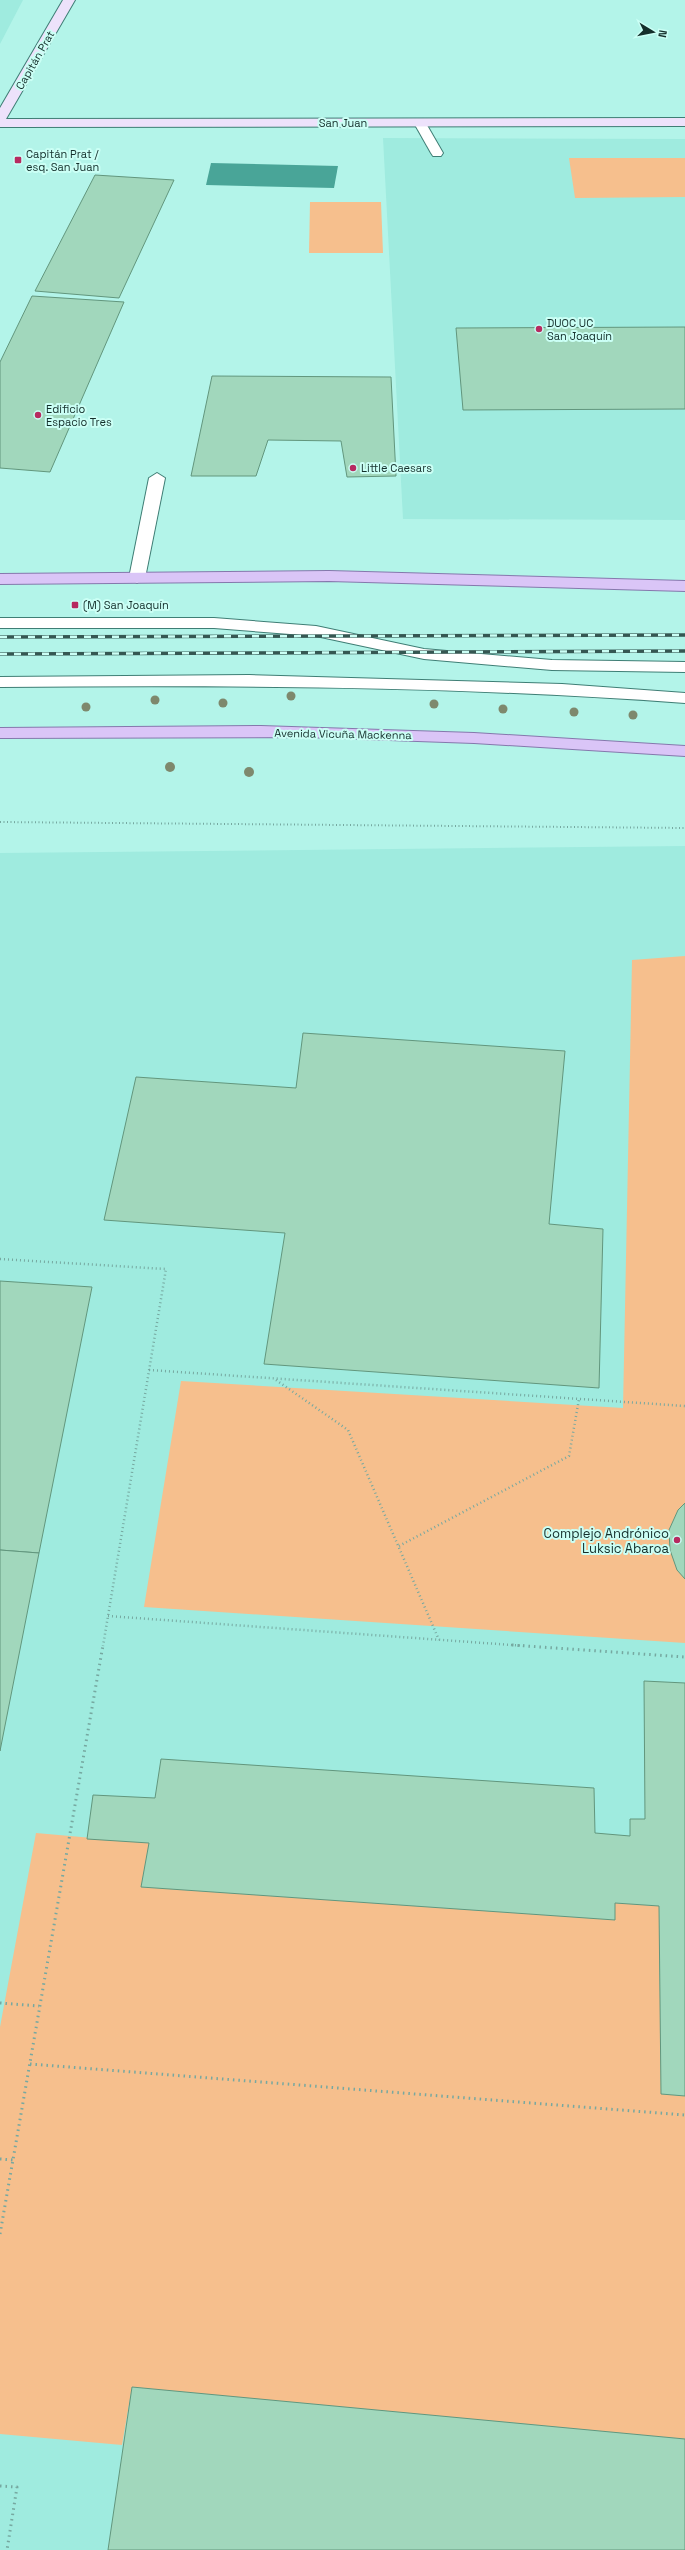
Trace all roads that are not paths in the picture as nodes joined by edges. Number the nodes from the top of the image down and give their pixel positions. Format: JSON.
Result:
{"nodes":[{"id":1,"x":69,"y":0,"type":"edge"},
{"id":2,"x":0,"y":119,"type":"edge"},
{"id":3,"x":685,"y":122,"type":"edge"},
{"id":4,"x":0,"y":123,"type":"edge"},
{"id":5,"x":420,"y":123,"type":"junction"},
{"id":6,"x":437,"y":153,"type":"dead end"},
{"id":7,"x":157,"y":478,"type":"dead end"},
{"id":8,"x":0,"y":578,"type":"edge"},
{"id":9,"x":137,"y":578,"type":"junction"},
{"id":10,"x":685,"y":586,"type":"edge"},
{"id":11,"x":0,"y":623,"type":"edge"},
{"id":12,"x":685,"y":667,"type":"edge"},
{"id":13,"x":0,"y":682,"type":"edge"},
{"id":14,"x":685,"y":698,"type":"edge"},
{"id":15,"x":0,"y":733,"type":"edge"},
{"id":16,"x":685,"y":751,"type":"edge"}],
"edges":[{"from":1,"to":2,"type":"street","name":"Capitán Prat"},
{"from":3,"to":5,"type":"street","name":"San Juan"},
{"from":4,"to":5,"type":"street","name":"San Juan"},
{"from":5,"to":6,"type":"lane"},
{"from":7,"to":9,"type":"lane"},
{"from":8,"to":9,"type":"main road"},
{"from":9,"to":10,"type":"main road"},
{"from":11,"to":12,"type":"lane"},
{"from":13,"to":14,"type":"lane"},
{"from":15,"to":16,"type":"main road","name":"Avenida Vicuña Mackenna"}]}
